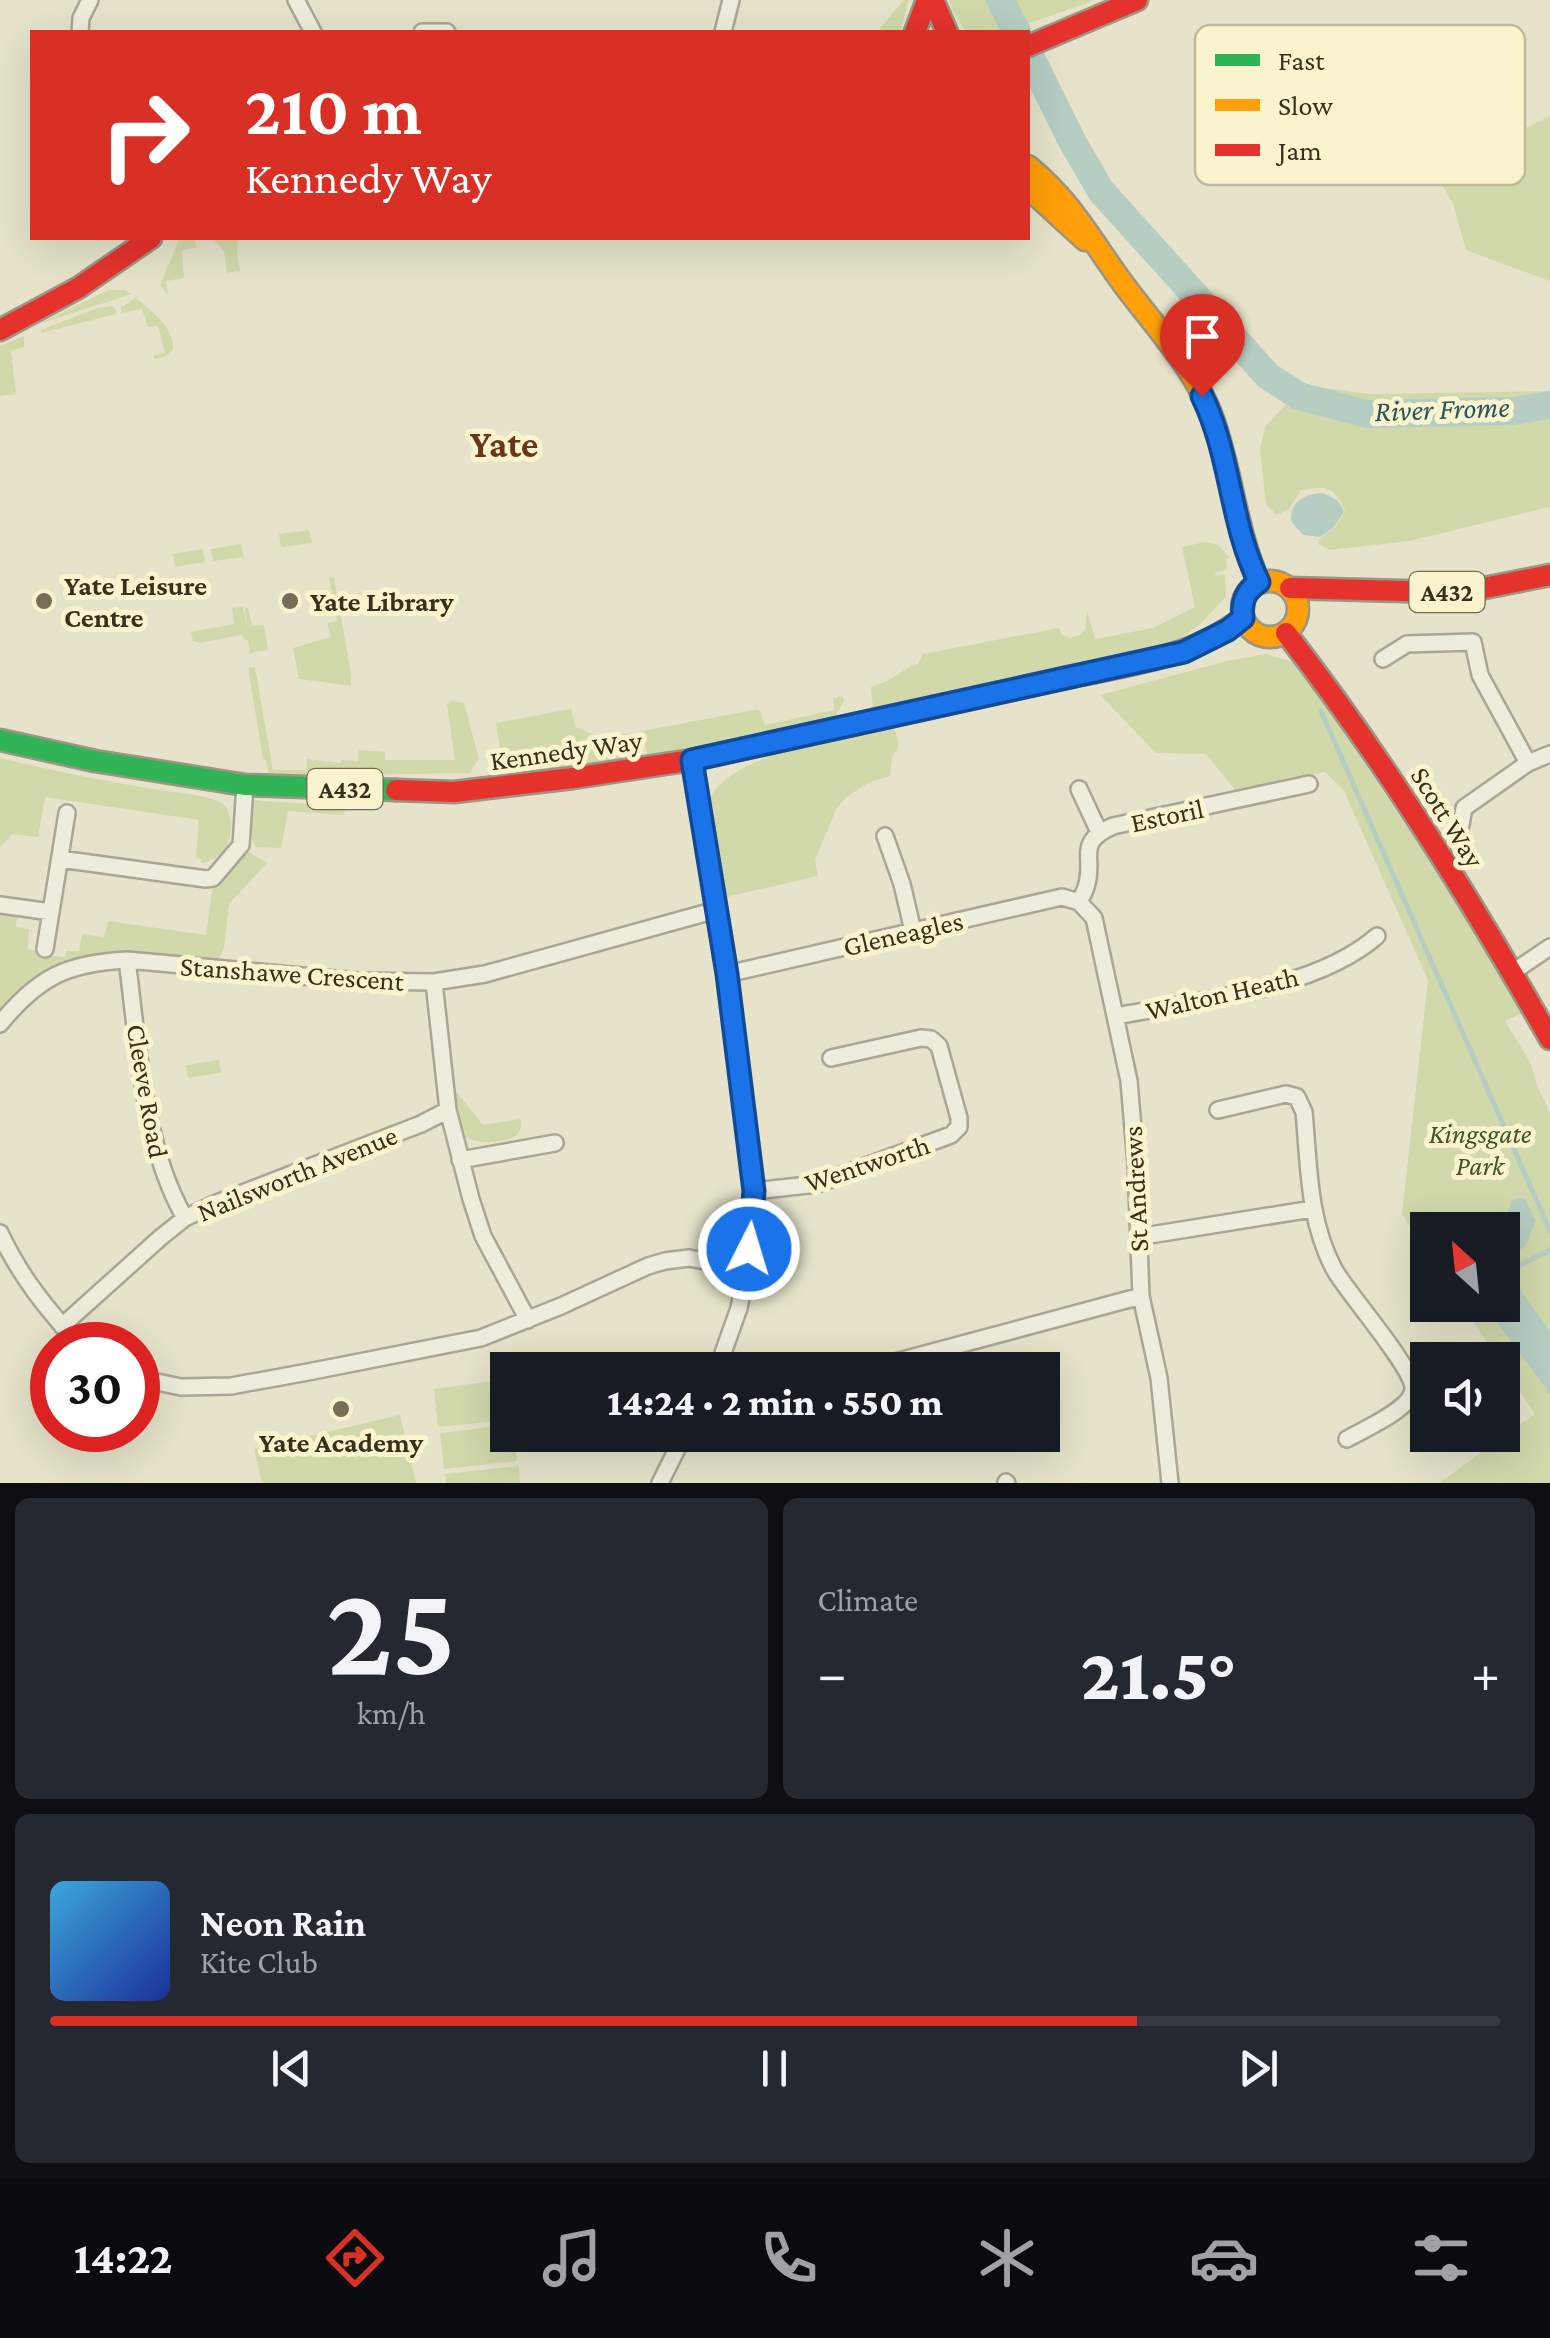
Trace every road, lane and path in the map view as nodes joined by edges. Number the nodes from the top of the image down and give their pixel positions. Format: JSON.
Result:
{"nodes":[{"id":1,"x":90,"y":0,"type":"edge"},
{"id":2,"x":296,"y":0,"type":"edge"},
{"id":3,"x":731,"y":0,"type":"edge"},
{"id":4,"x":930,"y":0,"type":"edge"},
{"id":5,"x":1136,"y":0,"type":"edge"},
{"id":6,"x":80,"y":30,"type":"edge"},
{"id":7,"x":312,"y":30,"type":"edge"},
{"id":8,"x":723,"y":30,"type":"edge"},
{"id":9,"x":916,"y":30,"type":"edge"},
{"id":10,"x":946,"y":30,"type":"edge"},
{"id":11,"x":1037,"y":42,"type":"edge"},
{"id":12,"x":1030,"y":168,"type":"edge"},
{"id":13,"x":1030,"y":190,"type":"edge"},
{"id":14,"x":148,"y":240,"type":"edge"},
{"id":15,"x":1098,"y":251,"type":"junction"},
{"id":16,"x":0,"y":330,"type":"edge"},
{"id":17,"x":1550,"y":576,"type":"edge"},
{"id":18,"x":1259,"y":582,"type":"junction"},
{"id":19,"x":1290,"y":588,"type":"junction"},
{"id":20,"x":1344,"y":590,"type":"junction"},
{"id":21,"x":1243,"y":618,"type":"junction"},
{"id":22,"x":1292,"y":625,"type":"junction"},
{"id":23,"x":1384,"y":658,"type":"dead end"},
{"id":24,"x":0,"y":740,"type":"edge"},
{"id":25,"x":1550,"y":754,"type":"edge"},
{"id":26,"x":692,"y":760,"type":"junction"},
{"id":27,"x":1528,"y":764,"type":"junction"},
{"id":28,"x":1309,"y":784,"type":"dead end"},
{"id":29,"x":244,"y":785,"type":"junction"},
{"id":30,"x":1080,"y":789,"type":"dead end"},
{"id":31,"x":67,"y":813,"type":"dead end"},
{"id":32,"x":1461,"y":825,"type":"dead end"},
{"id":33,"x":1099,"y":832,"type":"junction"},
{"id":34,"x":885,"y":836,"type":"dead end"},
{"id":35,"x":60,"y":859,"type":"junction"},
{"id":36,"x":1079,"y":902,"type":"junction"},
{"id":37,"x":0,"y":905,"type":"edge"},
{"id":38,"x":716,"y":910,"type":"junction"},
{"id":39,"x":51,"y":912,"type":"junction"},
{"id":40,"x":913,"y":930,"type":"junction"},
{"id":41,"x":1377,"y":936,"type":"dead end"},
{"id":42,"x":1550,"y":947,"type":"edge"},
{"id":43,"x":45,"y":949,"type":"dead end"},
{"id":44,"x":127,"y":960,"type":"junction"},
{"id":45,"x":1512,"y":972,"type":"junction"},
{"id":46,"x":727,"y":974,"type":"junction"},
{"id":47,"x":434,"y":982,"type":"junction"},
{"id":48,"x":1116,"y":1016,"type":"junction"},
{"id":49,"x":0,"y":1024,"type":"edge"},
{"id":50,"x":1550,"y":1039,"type":"edge"},
{"id":51,"x":831,"y":1058,"type":"dead end"},
{"id":52,"x":448,"y":1110,"type":"junction"},
{"id":53,"x":1218,"y":1110,"type":"dead end"},
{"id":54,"x":555,"y":1143,"type":"dead end"},
{"id":55,"x":460,"y":1160,"type":"junction"},
{"id":56,"x":754,"y":1191,"type":"junction"},
{"id":57,"x":1312,"y":1209,"type":"junction"},
{"id":58,"x":185,"y":1218,"type":"junction"},
{"id":59,"x":0,"y":1232,"type":"edge"},
{"id":60,"x":1138,"y":1237,"type":"junction"},
{"id":61,"x":747,"y":1269,"type":"junction"},
{"id":62,"x":1141,"y":1296,"type":"junction"},
{"id":63,"x":528,"y":1320,"type":"junction"},
{"id":64,"x":59,"y":1322,"type":"edge"},
{"id":65,"x":66,"y":1322,"type":"edge"},
{"id":66,"x":724,"y":1352,"type":"edge"},
{"id":67,"x":931,"y":1352,"type":"edge"},
{"id":68,"x":160,"y":1383,"type":"edge"},
{"id":69,"x":1347,"y":1438,"type":"dead end"},
{"id":70,"x":676,"y":1452,"type":"edge"},
{"id":71,"x":660,"y":1483,"type":"edge"},
{"id":72,"x":1170,"y":1483,"type":"edge"}],
"edges":[{"from":1,"to":6,"type":"street"},
{"from":2,"to":7,"type":"street"},
{"from":3,"to":8,"type":"street"},
{"from":4,"to":9,"type":"main road"},
{"from":4,"to":10,"type":"main road"},
{"from":5,"to":11,"type":"main road"},
{"from":12,"to":15,"type":"main road"},
{"from":13,"to":15,"type":"main road"},
{"from":14,"to":16,"type":"main road"},
{"from":15,"to":18,"type":"main road"},
{"from":17,"to":20,"type":"main road","number":"A432"},
{"from":18,"to":19,"type":"main road","number":"A432"},
{"from":18,"to":21,"type":"main road"},
{"from":19,"to":20,"type":"main road","number":"A432"},
{"from":19,"to":22,"type":"main road"},
{"from":20,"to":22,"type":"main road"},
{"from":21,"to":22,"type":"main road"},
{"from":21,"to":26,"type":"main road","name":"Kennedy Way","number":"A432"},
{"from":22,"to":45,"type":"main road","name":"Scott Way"},
{"from":23,"to":27,"type":"street"},
{"from":24,"to":29,"type":"main road","name":"Kennedy Way","number":"A432"},
{"from":25,"to":27,"type":"street"},
{"from":26,"to":29,"type":"main road","name":"Kennedy Way","number":"A432"},
{"from":26,"to":38,"type":"street"},
{"from":27,"to":32,"type":"street"},
{"from":28,"to":33,"type":"street","name":"Estoril"},
{"from":29,"to":35,"type":"street"},
{"from":30,"to":33,"type":"street"},
{"from":31,"to":35,"type":"street"},
{"from":33,"to":36,"type":"street","name":"Estoril"},
{"from":34,"to":40,"type":"street"},
{"from":35,"to":39,"type":"street"},
{"from":36,"to":40,"type":"street","name":"Gleneagles"},
{"from":36,"to":48,"type":"street","name":"St Andrews"},
{"from":37,"to":39,"type":"street"},
{"from":38,"to":46,"type":"street"},
{"from":38,"to":47,"type":"street","name":"Stanshawe Crescent"},
{"from":39,"to":43,"type":"street"},
{"from":40,"to":46,"type":"street","name":"Gleneagles"},
{"from":41,"to":48,"type":"street","name":"Walton Heath"},
{"from":42,"to":45,"type":"street"},
{"from":44,"to":47,"type":"street","name":"Stanshawe Crescent"},
{"from":44,"to":49,"type":"street","name":"Stanshawe Crescent"},
{"from":44,"to":58,"type":"street","name":"Cleeve Road"},
{"from":45,"to":50,"type":"main road","name":"Scott Way"},
{"from":46,"to":56,"type":"street"},
{"from":47,"to":52,"type":"street"},
{"from":48,"to":60,"type":"street","name":"St Andrews"},
{"from":51,"to":56,"type":"street","name":"Wentworth"},
{"from":52,"to":55,"type":"street"},
{"from":52,"to":58,"type":"street","name":"Nailsworth Avenue"},
{"from":53,"to":57,"type":"street"},
{"from":54,"to":55,"type":"street"},
{"from":55,"to":63,"type":"street"},
{"from":56,"to":61,"type":"street"},
{"from":57,"to":60,"type":"street"},
{"from":57,"to":69,"type":"street"},
{"from":58,"to":65,"type":"street","name":"Nailsworth Avenue"},
{"from":59,"to":64,"type":"street"},
{"from":60,"to":62,"type":"street","name":"St Andrews"},
{"from":61,"to":63,"type":"street"},
{"from":61,"to":66,"type":"street"},
{"from":62,"to":67,"type":"street"},
{"from":62,"to":72,"type":"street","name":"St Andrews"},
{"from":63,"to":68,"type":"street"},
{"from":70,"to":71,"type":"street"}]}
